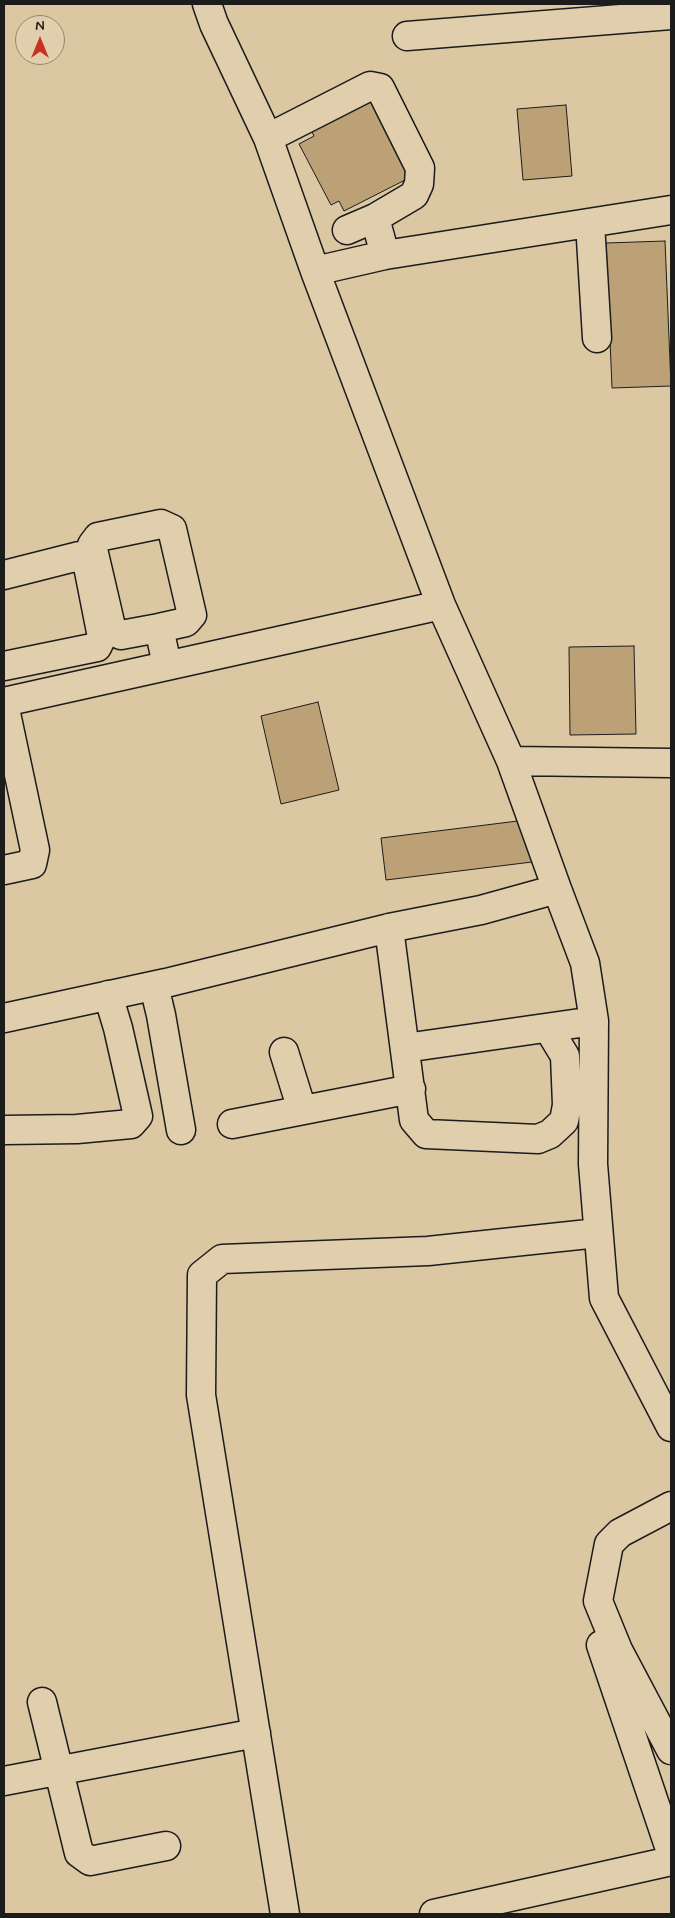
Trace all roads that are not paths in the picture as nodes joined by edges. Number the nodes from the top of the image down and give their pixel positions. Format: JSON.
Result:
{"nodes":[{"id":1,"x":206,"y":4,"type":"edge"},
{"id":2,"x":671,"y":15,"type":"edge"},
{"id":3,"x":407,"y":36,"type":"dead end"},
{"id":4,"x":268,"y":138,"type":"junction"},
{"id":5,"x":671,"y":210,"type":"edge"},
{"id":6,"x":375,"y":218,"type":"junction"},
{"id":7,"x":590,"y":223,"type":"junction"},
{"id":8,"x":347,"y":230,"type":"dead end"},
{"id":9,"x":384,"y":254,"type":"junction"},
{"id":10,"x":315,"y":271,"type":"junction"},
{"id":11,"x":597,"y":338,"type":"dead end"},
{"id":12,"x":4,"y":576,"type":"edge"},
{"id":13,"x":440,"y":604,"type":"junction"},
{"id":14,"x":159,"y":628,"type":"junction"},
{"id":15,"x":168,"y":665,"type":"junction"},
{"id":16,"x":4,"y":666,"type":"edge"},
{"id":17,"x":5,"y":713,"type":"edge"},
{"id":18,"x":511,"y":761,"type":"junction"},
{"id":19,"x":671,"y":763,"type":"edge"},
{"id":20,"x":4,"y":870,"type":"edge"},
{"id":21,"x":557,"y":889,"type":"junction"},
{"id":22,"x":389,"y":928,"type":"junction"},
{"id":23,"x":154,"y":986,"type":"junction"},
{"id":24,"x":108,"y":995,"type":"junction"},
{"id":25,"x":4,"y":1018,"type":"edge"},
{"id":26,"x":594,"y":1021,"type":"junction"},
{"id":27,"x":548,"y":1028,"type":"junction"},
{"id":28,"x":405,"y":1048,"type":"junction"},
{"id":29,"x":284,"y":1052,"type":"dead end"},
{"id":30,"x":411,"y":1089,"type":"junction"},
{"id":31,"x":302,"y":1110,"type":"junction"},
{"id":32,"x":232,"y":1124,"type":"dead end"},
{"id":33,"x":4,"y":1130,"type":"edge"},
{"id":34,"x":181,"y":1130,"type":"dead end"},
{"id":35,"x":598,"y":1233,"type":"junction"},
{"id":36,"x":668,"y":1412,"type":"edge"},
{"id":37,"x":671,"y":1506,"type":"edge"},
{"id":38,"x":588,"y":1607,"type":"dead end"},
{"id":39,"x":42,"y":1702,"type":"dead end"},
{"id":40,"x":256,"y":1733,"type":"junction"},
{"id":41,"x":671,"y":1750,"type":"edge"},
{"id":42,"x":59,"y":1771,"type":"junction"},
{"id":43,"x":4,"y":1781,"type":"edge"},
{"id":44,"x":166,"y":1846,"type":"dead end"},
{"id":45,"x":671,"y":1852,"type":"edge"},
{"id":46,"x":671,"y":1861,"type":"edge"},
{"id":47,"x":285,"y":1914,"type":"edge"},
{"id":48,"x":434,"y":1914,"type":"edge"}],
"edges":[{"from":1,"to":4,"type":"street"},
{"from":2,"to":3,"type":"street"},
{"from":4,"to":6,"type":"street"},
{"from":4,"to":10,"type":"street"},
{"from":5,"to":7,"type":"street"},
{"from":6,"to":8,"type":"street"},
{"from":6,"to":9,"type":"street"},
{"from":7,"to":9,"type":"street"},
{"from":7,"to":11,"type":"street"},
{"from":9,"to":10,"type":"street"},
{"from":10,"to":13,"type":"street"},
{"from":12,"to":16,"type":"street"},
{"from":13,"to":15,"type":"street"},
{"from":13,"to":18,"type":"street"},
{"from":14,"to":14,"type":"street"},
{"from":14,"to":15,"type":"street"},
{"from":15,"to":17,"type":"street"},
{"from":17,"to":20,"type":"street"},
{"from":18,"to":19,"type":"street"},
{"from":18,"to":21,"type":"street"},
{"from":21,"to":22,"type":"street"},
{"from":21,"to":26,"type":"street"},
{"from":22,"to":23,"type":"street"},
{"from":22,"to":28,"type":"street"},
{"from":23,"to":24,"type":"street"},
{"from":23,"to":34,"type":"street"},
{"from":24,"to":25,"type":"street"},
{"from":24,"to":33,"type":"street"},
{"from":26,"to":27,"type":"street"},
{"from":26,"to":35,"type":"street"},
{"from":27,"to":28,"type":"street"},
{"from":27,"to":30,"type":"street"},
{"from":28,"to":30,"type":"street"},
{"from":29,"to":31,"type":"street"},
{"from":30,"to":31,"type":"street"},
{"from":31,"to":32,"type":"street"},
{"from":35,"to":36,"type":"street"},
{"from":35,"to":40,"type":"street"},
{"from":37,"to":41,"type":"street"},
{"from":38,"to":45,"type":"street"},
{"from":39,"to":42,"type":"street"},
{"from":40,"to":42,"type":"street"},
{"from":40,"to":47,"type":"street"},
{"from":42,"to":43,"type":"street"},
{"from":42,"to":44,"type":"street"},
{"from":46,"to":48,"type":"street"}]}
